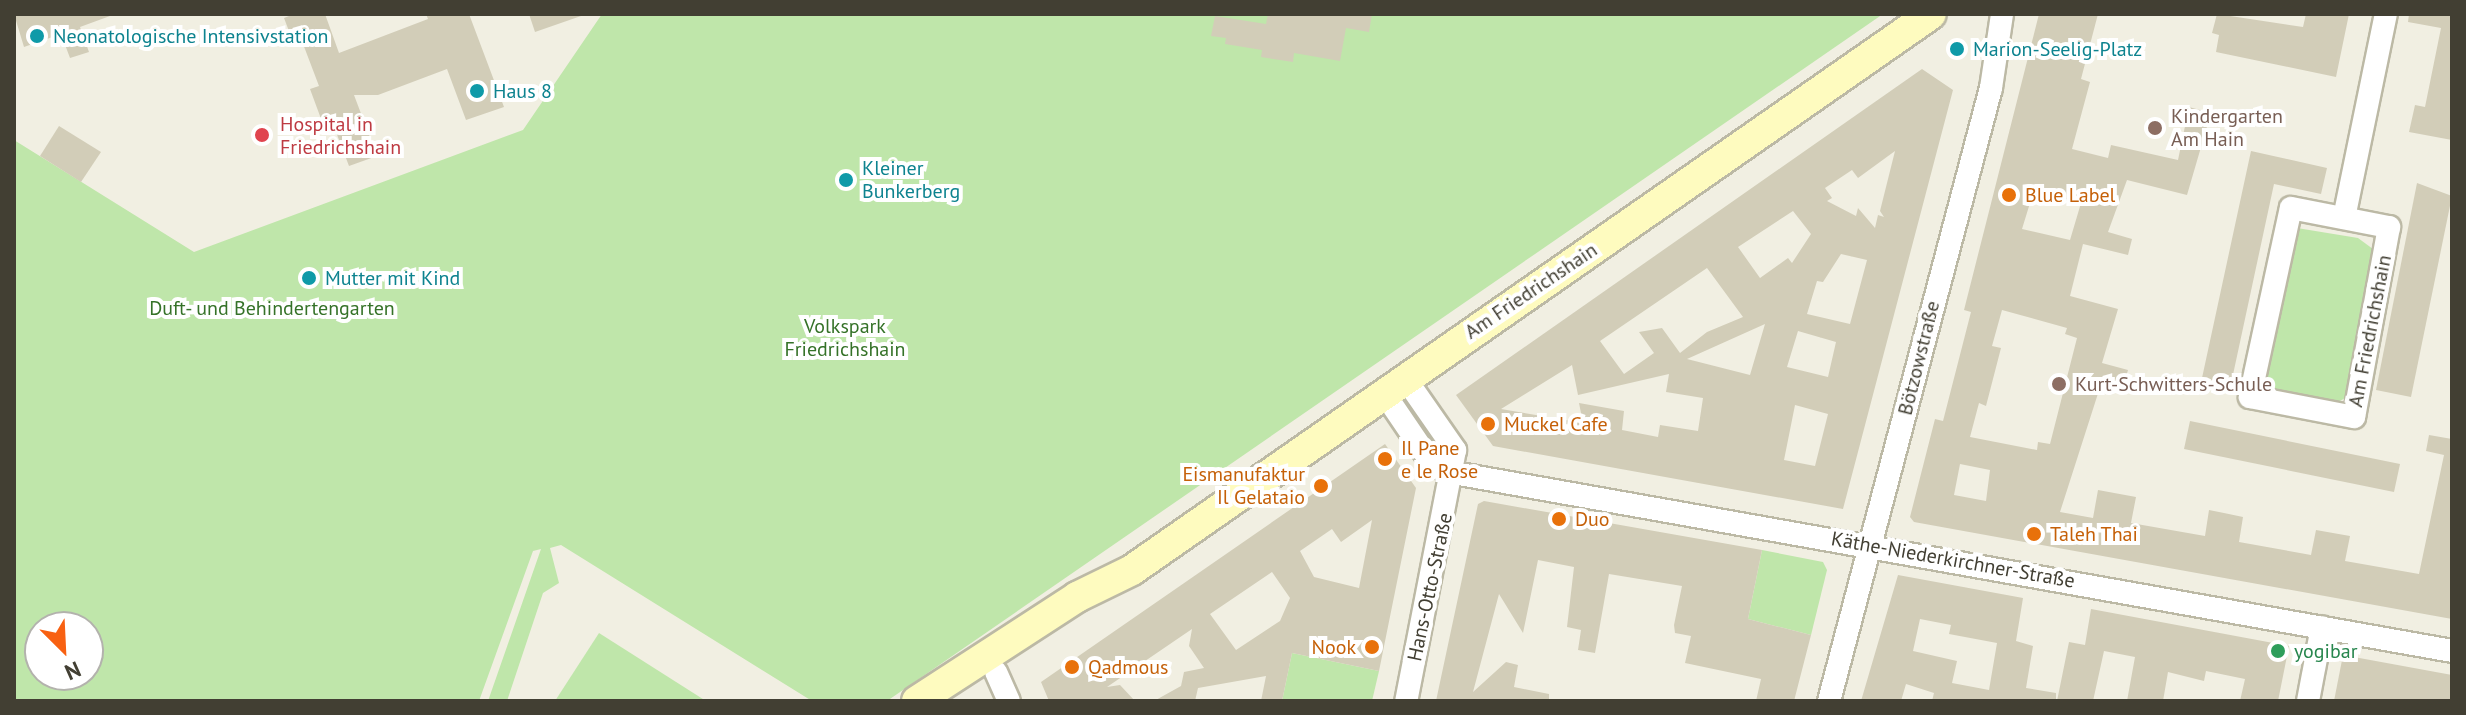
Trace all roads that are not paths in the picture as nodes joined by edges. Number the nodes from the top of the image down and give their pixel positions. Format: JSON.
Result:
{"nodes":[{"id":1,"x":1931,"y":14,"type":"edge"},
{"id":2,"x":2002,"y":14,"type":"edge"},
{"id":3,"x":2386,"y":14,"type":"edge"},
{"id":4,"x":2344,"y":218,"type":"junction"},
{"id":5,"x":1394,"y":385,"type":"junction"},
{"id":6,"x":1454,"y":473,"type":"junction"},
{"id":7,"x":1872,"y":545,"type":"junction"},
{"id":8,"x":1132,"y":570,"type":"junction"},
{"id":9,"x":2322,"y":627,"type":"junction"},
{"id":10,"x":2452,"y":651,"type":"edge"},
{"id":11,"x":996,"y":672,"type":"junction"},
{"id":12,"x":917,"y":701,"type":"edge"},
{"id":13,"x":954,"y":701,"type":"edge"},
{"id":14,"x":1009,"y":701,"type":"edge"},
{"id":15,"x":1406,"y":701,"type":"edge"},
{"id":16,"x":1829,"y":701,"type":"edge"},
{"id":17,"x":2308,"y":701,"type":"edge"}],
"edges":[{"from":1,"to":5,"type":"street","name":"Am Friedrichshain"},
{"from":2,"to":7,"type":"street","name":"Bötzowstraße"},
{"from":3,"to":4,"type":"street"},
{"from":4,"to":4,"type":"street","name":"Am Friedrichshain"},
{"from":5,"to":6,"type":"street","name":"Käthe-Niederkirchner-Straße"},
{"from":5,"to":8,"type":"street","name":"Am Friedrichshain"},
{"from":6,"to":7,"type":"street","name":"Käthe-Niederkirchner-Straße"},
{"from":6,"to":15,"type":"street","name":"Hans-Otto-Straße"},
{"from":7,"to":9,"type":"street","name":"Käthe-Niederkirchner-Straße"},
{"from":7,"to":16,"type":"street","name":"Bötzowstraße"},
{"from":8,"to":11,"type":"street","name":"Am Friedrichshain"},
{"from":8,"to":12,"type":"street","name":"Am Friedrichshain"},
{"from":9,"to":10,"type":"street","name":"Käthe-Niederkirchner-Straße"},
{"from":9,"to":17,"type":"street"},
{"from":11,"to":13,"type":"street","name":"Am Friedrichshain"},
{"from":11,"to":14,"type":"street"}]}
